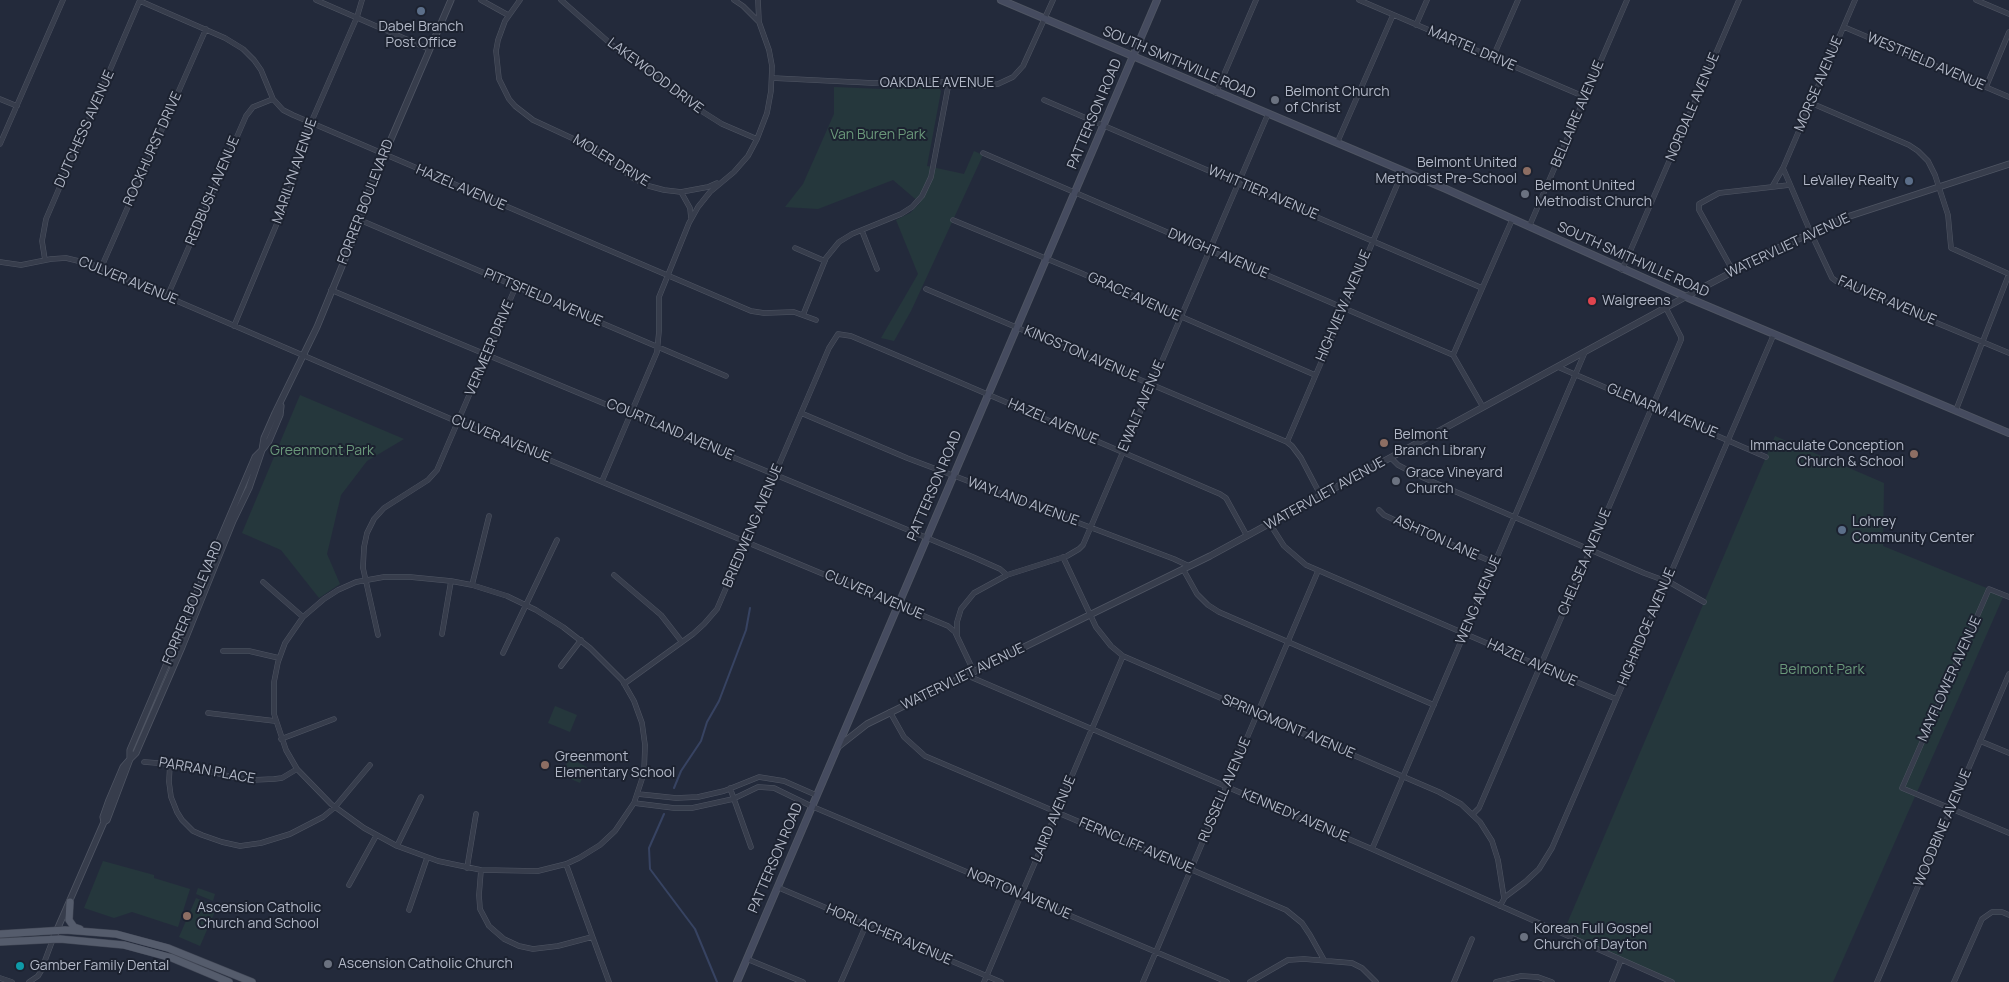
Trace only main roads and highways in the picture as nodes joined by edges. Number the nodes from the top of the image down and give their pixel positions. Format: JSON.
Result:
{"nodes":[{"id":1,"x":1001,"y":0,"type":"edge"},
{"id":2,"x":1157,"y":0,"type":"edge"},
{"id":3,"x":1133,"y":58,"type":"junction"},
{"id":4,"x":2009,"y":433,"type":"edge"},
{"id":5,"x":70,"y":902,"type":"road end"},
{"id":6,"x":86,"y":931,"type":"junction"},
{"id":7,"x":0,"y":934,"type":"edge"},
{"id":8,"x":0,"y":942,"type":"edge"},
{"id":9,"x":216,"y":979,"type":"edge"},
{"id":10,"x":229,"y":982,"type":"edge"},
{"id":11,"x":252,"y":982,"type":"edge"},
{"id":12,"x":737,"y":982,"type":"edge"}],
"edges":[{"from":1,"to":3,"type":"main road","name":"SOUTH SMITHVILLE ROAD"},
{"from":2,"to":3,"type":"main road","name":"PATTERSON ROAD"},
{"from":3,"to":4,"type":"main road","name":"SOUTH SMITHVILLE ROAD"},
{"from":3,"to":12,"type":"main road","name":"PATTERSON ROAD"},
{"from":5,"to":6,"type":"main road"},
{"from":6,"to":7,"type":"main road"},
{"from":6,"to":11,"type":"main road"},
{"from":8,"to":9,"type":"main road"},
{"from":9,"to":10,"type":"main road"}]}
